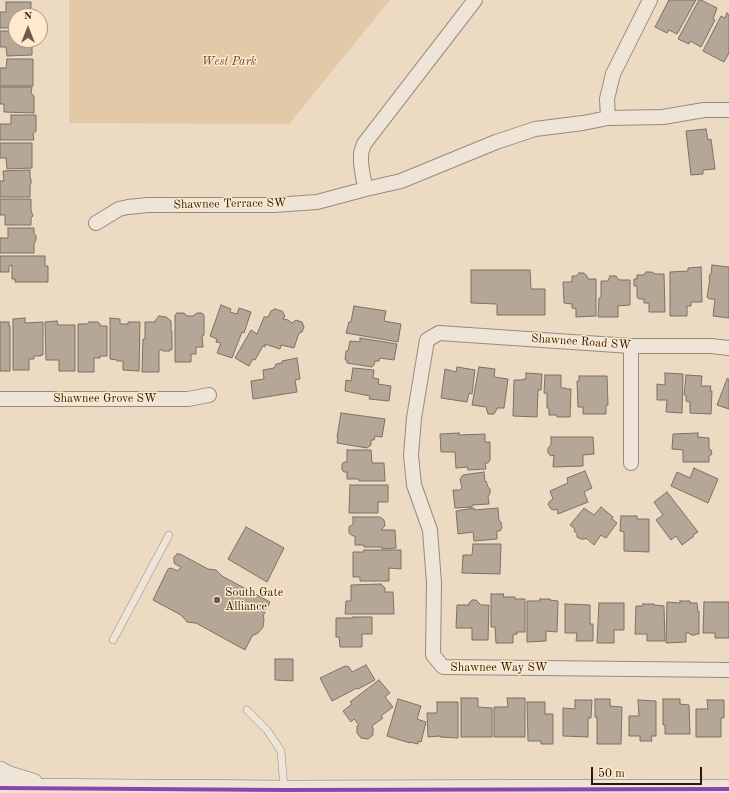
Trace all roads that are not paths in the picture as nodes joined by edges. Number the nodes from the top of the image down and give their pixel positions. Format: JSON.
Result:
{"nodes":[{"id":1,"x":475,"y":0,"type":"edge"},
{"id":2,"x":650,"y":0,"type":"edge"},
{"id":3,"x":729,"y":110,"type":"edge"},
{"id":4,"x":608,"y":118,"type":"junction"},
{"id":5,"x":366,"y":189,"type":"junction"},
{"id":6,"x":96,"y":223,"type":"dead end"},
{"id":7,"x":433,"y":336,"type":"joint"},
{"id":8,"x":631,"y":346,"type":"junction"},
{"id":9,"x":729,"y":348,"type":"edge"},
{"id":10,"x":209,"y":395,"type":"dead end"},
{"id":11,"x":0,"y":399,"type":"edge"},
{"id":12,"x":631,"y":463,"type":"dead end"},
{"id":13,"x":170,"y":535,"type":"dead end"},
{"id":14,"x":113,"y":640,"type":"dead end"},
{"id":15,"x":729,"y":670,"type":"edge"},
{"id":16,"x":247,"y":710,"type":"dead end"},
{"id":17,"x":0,"y":771,"type":"edge"},
{"id":18,"x":0,"y":788,"type":"edge"},
{"id":19,"x":51,"y":789,"type":"junction"},
{"id":20,"x":729,"y":789,"type":"edge"},
{"id":21,"x":284,"y":791,"type":"edge"}],
"edges":[{"from":1,"to":5,"type":"street"},
{"from":2,"to":4,"type":"street"},
{"from":3,"to":4,"type":"street","name":"Shawnee Terrace SW"},
{"from":4,"to":5,"type":"street","name":"Shawnee Terrace SW"},
{"from":5,"to":6,"type":"street","name":"Shawnee Terrace SW"},
{"from":7,"to":8,"type":"street","name":"Shawnee Road SW"},
{"from":7,"to":15,"type":"street","name":"Shawnee Way SW"},
{"from":8,"to":9,"type":"street","name":"Shawnee Road SW"},
{"from":8,"to":12,"type":"street"},
{"from":10,"to":11,"type":"street","name":"Shawnee Grove SW"},
{"from":13,"to":14,"type":"lane"},
{"from":16,"to":21,"type":"lane"},
{"from":17,"to":19,"type":"main road"},
{"from":18,"to":19,"type":"main road"},
{"from":19,"to":21,"type":"main road"},
{"from":20,"to":21,"type":"main road"}]}
